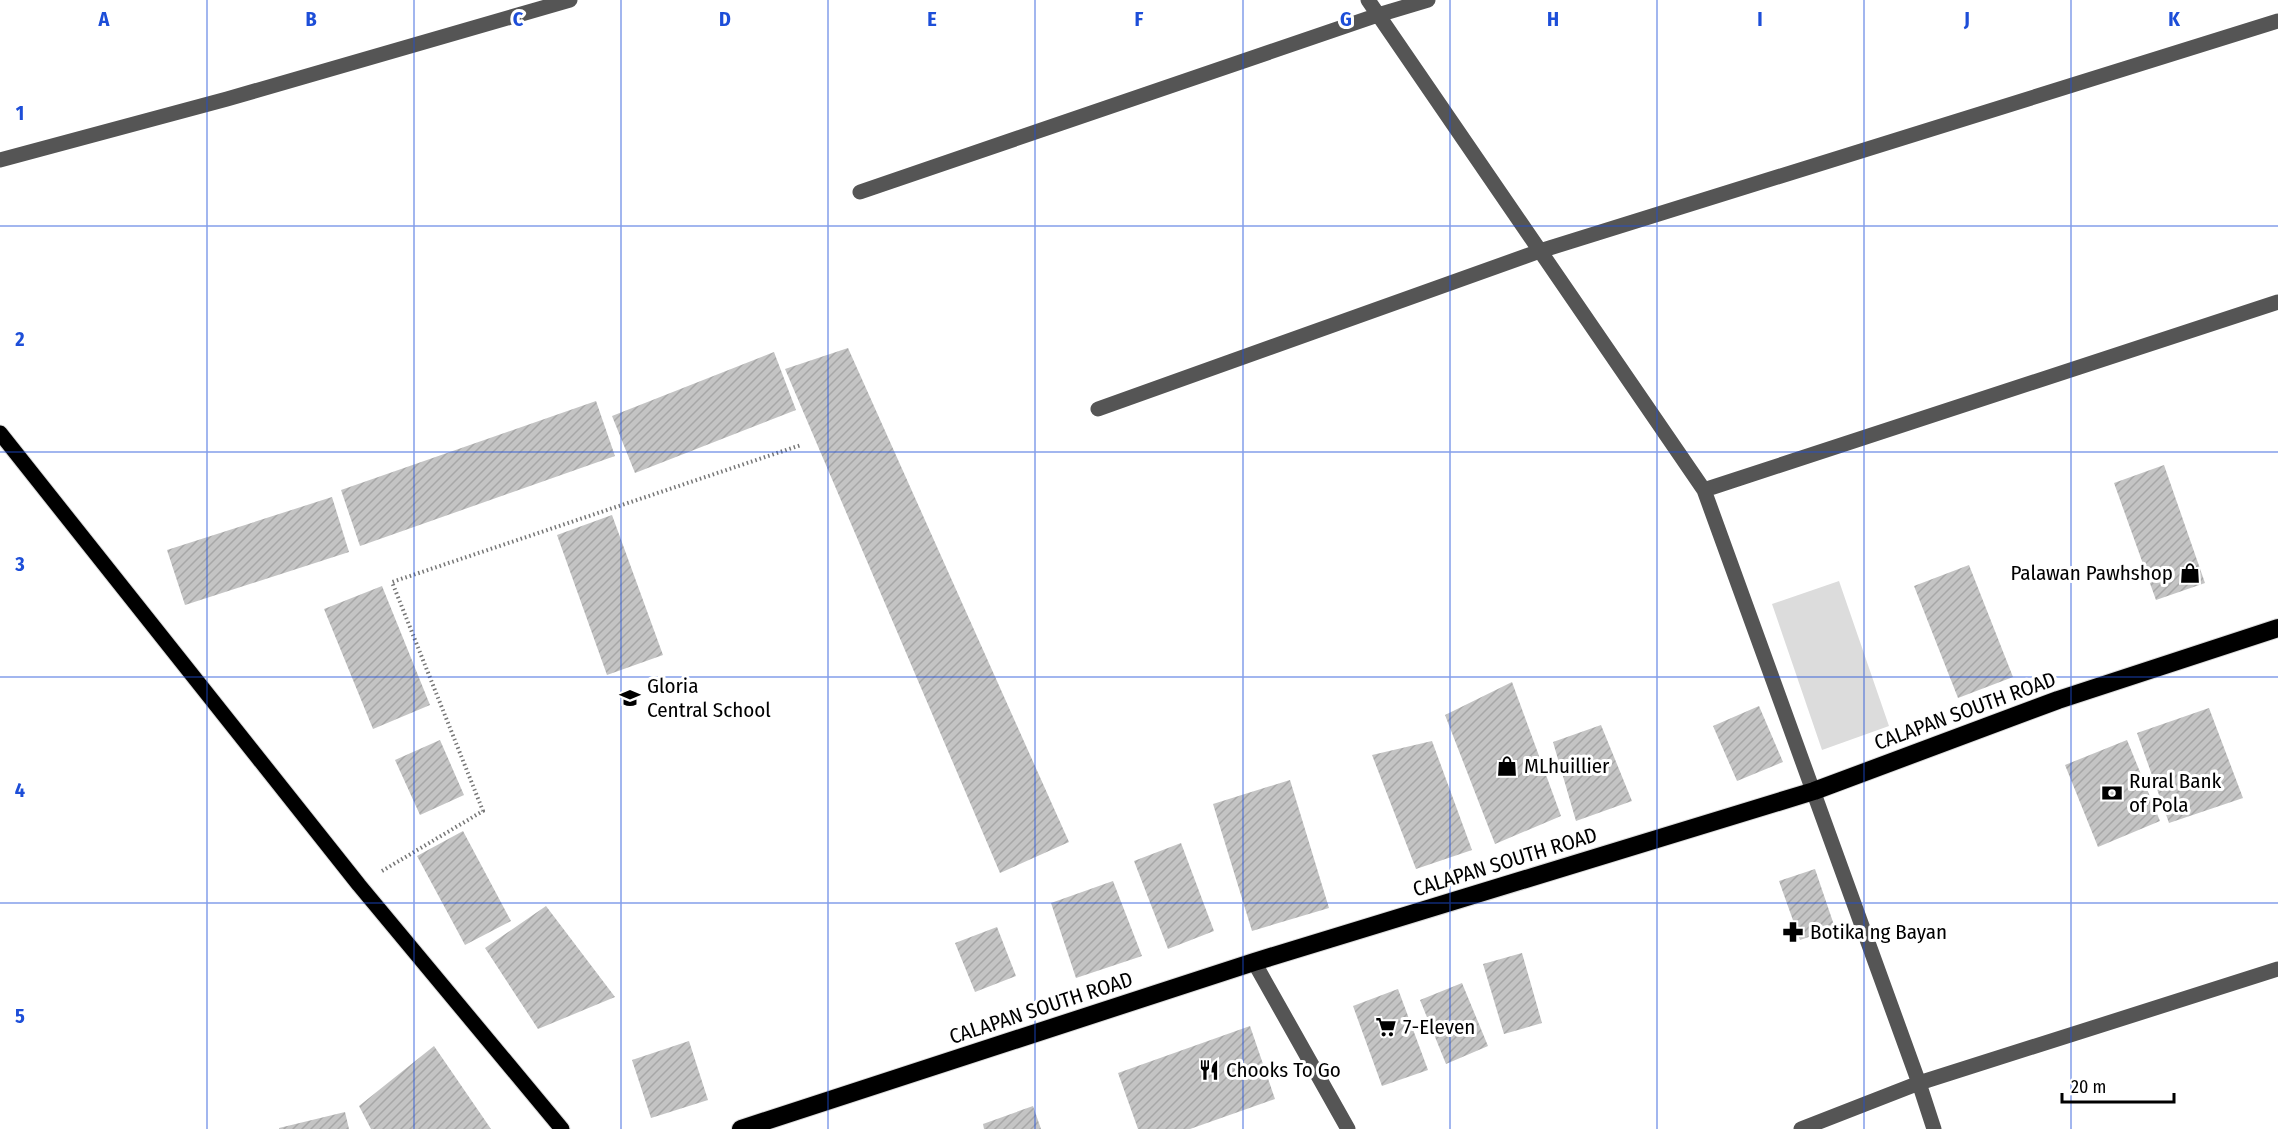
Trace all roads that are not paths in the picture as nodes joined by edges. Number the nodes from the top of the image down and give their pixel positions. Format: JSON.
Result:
{"nodes":[{"id":1,"x":570,"y":0,"type":"edge"},
{"id":2,"x":1368,"y":0,"type":"edge"},
{"id":3,"x":1428,"y":0,"type":"edge"},
{"id":4,"x":1378,"y":15,"type":"junction"},
{"id":5,"x":2278,"y":21,"type":"edge"},
{"id":6,"x":0,"y":160,"type":"edge"},
{"id":7,"x":860,"y":192,"type":"dead end"},
{"id":8,"x":1540,"y":251,"type":"junction"},
{"id":9,"x":2278,"y":302,"type":"edge"},
{"id":10,"x":1098,"y":409,"type":"dead end"},
{"id":11,"x":3,"y":441,"type":"edge"},
{"id":12,"x":1704,"y":490,"type":"junction"},
{"id":13,"x":2278,"y":628,"type":"edge"},
{"id":14,"x":1814,"y":791,"type":"junction"},
{"id":15,"x":1254,"y":962,"type":"junction"},
{"id":16,"x":2278,"y":969,"type":"edge"},
{"id":17,"x":1919,"y":1083,"type":"junction"},
{"id":18,"x":562,"y":1129,"type":"edge"},
{"id":19,"x":741,"y":1129,"type":"edge"},
{"id":20,"x":1348,"y":1129,"type":"edge"},
{"id":21,"x":1801,"y":1129,"type":"edge"},
{"id":22,"x":1934,"y":1129,"type":"edge"}],
"edges":[{"from":1,"to":6,"type":"street"},
{"from":2,"to":4,"type":"street"},
{"from":3,"to":4,"type":"street"},
{"from":4,"to":7,"type":"street"},
{"from":4,"to":8,"type":"street"},
{"from":5,"to":8,"type":"street"},
{"from":8,"to":10,"type":"street"},
{"from":8,"to":12,"type":"street"},
{"from":9,"to":12,"type":"street"},
{"from":11,"to":18,"type":"main road"},
{"from":12,"to":14,"type":"street"},
{"from":13,"to":14,"type":"highway","name":"CALAPAN SOUTH ROAD"},
{"from":14,"to":15,"type":"highway","name":"CALAPAN SOUTH ROAD"},
{"from":14,"to":17,"type":"street"},
{"from":15,"to":19,"type":"highway","name":"CALAPAN SOUTH ROAD"},
{"from":15,"to":20,"type":"street"},
{"from":16,"to":17,"type":"street"},
{"from":17,"to":21,"type":"street"},
{"from":17,"to":22,"type":"street"}]}
